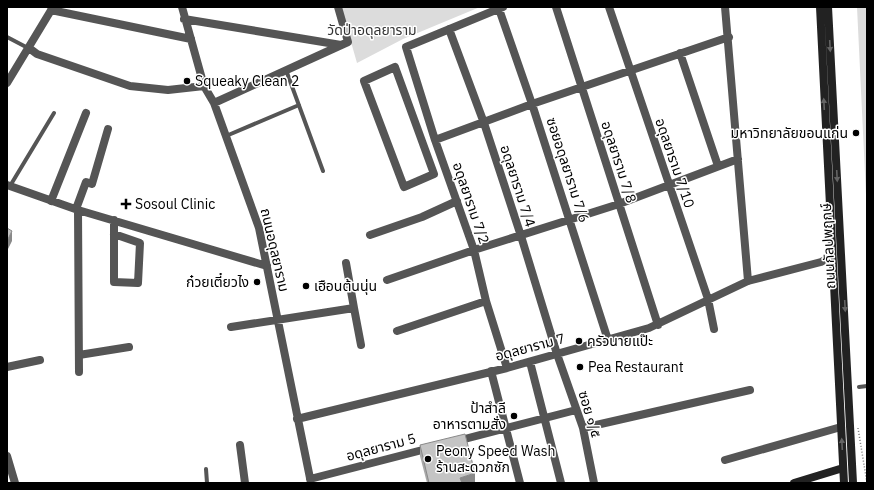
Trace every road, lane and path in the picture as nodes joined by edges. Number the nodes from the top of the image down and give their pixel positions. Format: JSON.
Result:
{"nodes":[{"id":1,"x":182,"y":7,"type":"edge"},
{"id":2,"x":338,"y":7,"type":"edge"},
{"id":3,"x":556,"y":7,"type":"edge"},
{"id":4,"x":609,"y":7,"type":"edge"},
{"id":5,"x":725,"y":7,"type":"edge"},
{"id":6,"x":820,"y":7,"type":"edge"},
{"id":7,"x":828,"y":7,"type":"edge"},
{"id":8,"x":501,"y":8,"type":"edge"},
{"id":9,"x":52,"y":9,"type":"edge"},
{"id":10,"x":184,"y":19,"type":"junction"},
{"id":11,"x":449,"y":29,"type":"junction"},
{"id":12,"x":7,"y":37,"type":"edge"},
{"id":13,"x":729,"y":37,"type":"junction"},
{"id":14,"x":191,"y":39,"type":"junction"},
{"id":15,"x":342,"y":45,"type":"junction"},
{"id":16,"x":29,"y":48,"type":"junction"},
{"id":17,"x":680,"y":53,"type":"junction"},
{"id":18,"x":286,"y":70,"type":"junction"},
{"id":19,"x":630,"y":70,"type":"junction"},
{"id":20,"x":7,"y":83,"type":"edge"},
{"id":21,"x":204,"y":86,"type":"junction"},
{"id":22,"x":581,"y":87,"type":"junction"},
{"id":23,"x":214,"y":103,"type":"junction"},
{"id":24,"x":532,"y":104,"type":"junction"},
{"id":25,"x":299,"y":105,"type":"junction"},
{"id":26,"x":54,"y":113,"type":"dead end"},
{"id":27,"x":86,"y":113,"type":"dead end"},
{"id":28,"x":427,"y":114,"type":"junction"},
{"id":29,"x":414,"y":119,"type":"junction"},
{"id":30,"x":484,"y":123,"type":"junction"},
{"id":31,"x":108,"y":129,"type":"dead end"},
{"id":32,"x":226,"y":136,"type":"junction"},
{"id":33,"x":435,"y":140,"type":"junction"},
{"id":34,"x":738,"y":159,"type":"junction"},
{"id":35,"x":718,"y":166,"type":"junction"},
{"id":36,"x":323,"y":171,"type":"dead end"},
{"id":37,"x":669,"y":184,"type":"junction"},
{"id":38,"x":9,"y":186,"type":"edge"},
{"id":39,"x":51,"y":201,"type":"junction"},
{"id":40,"x":458,"y":201,"type":"junction"},
{"id":41,"x":619,"y":204,"type":"junction"},
{"id":42,"x":77,"y":209,"type":"junction"},
{"id":43,"x":114,"y":220,"type":"junction"},
{"id":44,"x":570,"y":220,"type":"junction"},
{"id":45,"x":114,"y":234,"type":"junction"},
{"id":46,"x":370,"y":235,"type":"dead end"},
{"id":47,"x":521,"y":236,"type":"junction"},
{"id":48,"x":474,"y":250,"type":"junction"},
{"id":49,"x":831,"y":257,"type":"junction"},
{"id":50,"x":346,"y":263,"type":"dead end"},
{"id":51,"x":268,"y":266,"type":"junction"},
{"id":52,"x":387,"y":280,"type":"dead end"},
{"id":53,"x":748,"y":282,"type":"junction"},
{"id":54,"x":708,"y":299,"type":"junction"},
{"id":55,"x":486,"y":301,"type":"junction"},
{"id":56,"x":354,"y":308,"type":"junction"},
{"id":57,"x":278,"y":320,"type":"junction"},
{"id":58,"x":658,"y":324,"type":"junction"},
{"id":59,"x":231,"y":327,"type":"dead end"},
{"id":60,"x":714,"y":329,"type":"dead end"},
{"id":61,"x":397,"y":331,"type":"dead end"},
{"id":62,"x":608,"y":340,"type":"junction"},
{"id":63,"x":361,"y":345,"type":"dead end"},
{"id":64,"x":129,"y":347,"type":"dead end"},
{"id":65,"x":556,"y":354,"type":"junction"},
{"id":66,"x":80,"y":355,"type":"junction"},
{"id":67,"x":40,"y":360,"type":"dead end"},
{"id":68,"x":530,"y":362,"type":"junction"},
{"id":69,"x":7,"y":367,"type":"edge"},
{"id":70,"x":507,"y":368,"type":"junction"},
{"id":71,"x":491,"y":371,"type":"junction"},
{"id":72,"x":79,"y":372,"type":"dead end"},
{"id":73,"x":867,"y":386,"type":"edge"},
{"id":74,"x":859,"y":387,"type":"dead end"},
{"id":75,"x":750,"y":390,"type":"dead end"},
{"id":76,"x":576,"y":410,"type":"junction"},
{"id":77,"x":544,"y":418,"type":"junction"},
{"id":78,"x":297,"y":419,"type":"junction"},
{"id":79,"x":841,"y":427,"type":"junction"},
{"id":80,"x":506,"y":428,"type":"junction"},
{"id":81,"x":583,"y":428,"type":"junction"},
{"id":82,"x":240,"y":445,"type":"dead end"},
{"id":83,"x":851,"y":445,"type":"junction"},
{"id":84,"x":7,"y":456,"type":"edge"},
{"id":85,"x":725,"y":460,"type":"dead end"},
{"id":86,"x":843,"y":468,"type":"junction"},
{"id":87,"x":206,"y":469,"type":"dead end"},
{"id":88,"x":310,"y":481,"type":"edge"},
{"id":89,"x":15,"y":483,"type":"edge"},
{"id":90,"x":207,"y":483,"type":"edge"},
{"id":91,"x":245,"y":483,"type":"edge"},
{"id":92,"x":520,"y":483,"type":"edge"},
{"id":93,"x":561,"y":483,"type":"edge"},
{"id":94,"x":594,"y":483,"type":"edge"},
{"id":95,"x":794,"y":483,"type":"edge"},
{"id":96,"x":844,"y":483,"type":"edge"},
{"id":97,"x":853,"y":483,"type":"edge"},
{"id":98,"x":857,"y":483,"type":"edge"}],
"edges":[{"from":1,"to":10,"type":"street","name":"ถนนอดุลยาราม"},
{"from":2,"to":15,"type":"street"},
{"from":3,"to":22,"type":"street","name":"อดุลยาราม 7/8"},
{"from":4,"to":19,"type":"street","name":"อดุลยาราม 7/10"},
{"from":5,"to":13,"type":"street"},
{"from":49,"to":6,"type":"main road","name":"ถนนกัลปพฤกษ์","one_way":true},
{"from":7,"to":83,"type":"main road","name":"ถนนกัลปพฤกษ์","one_way":true},
{"from":8,"to":11,"type":"street"},
{"from":8,"to":24,"type":"street","name":"ซอยอดุลยาราม 7/6"},
{"from":9,"to":14,"type":"street"},
{"from":9,"to":16,"type":"street"},
{"from":10,"to":14,"type":"street","name":"ถนนอดุลยาราม"},
{"from":10,"to":15,"type":"street"},
{"from":11,"to":28,"type":"street","name":"อดุลยาราม 7/2"},
{"from":11,"to":30,"type":"street","name":"อดุลยาราม 7/4"},
{"from":12,"to":16,"type":"lane"},
{"from":13,"to":17,"type":"street"},
{"from":13,"to":34,"type":"street"},
{"from":14,"to":21,"type":"street","name":"ถนนอดุลยาราม"},
{"from":15,"to":18,"type":"street"},
{"from":16,"to":20,"type":"street"},
{"from":16,"to":21,"type":"street"},
{"from":17,"to":19,"type":"street"},
{"from":17,"to":35,"type":"street"},
{"from":18,"to":23,"type":"street"},
{"from":18,"to":25,"type":"lane"},
{"from":19,"to":22,"type":"street"},
{"from":19,"to":37,"type":"street","name":"อดุลยาราม 7/10"},
{"from":21,"to":23,"type":"street","name":"ถนนอดุลยาราม"},
{"from":22,"to":24,"type":"street"},
{"from":22,"to":41,"type":"street","name":"อดุลยาราม 7/8"},
{"from":23,"to":32,"type":"street","name":"ถนนอดุลยาราม"},
{"from":24,"to":30,"type":"street"},
{"from":24,"to":44,"type":"street","name":"ซอยอดุลยาราม 7/6"},
{"from":25,"to":32,"type":"lane"},
{"from":25,"to":36,"type":"lane"},
{"from":26,"to":38,"type":"lane"},
{"from":27,"to":39,"type":"street"},
{"from":28,"to":29,"type":"street"},
{"from":28,"to":33,"type":"street","name":"อดุลยาราม 7/2"},
{"from":29,"to":29,"type":"street"},
{"from":30,"to":33,"type":"street"},
{"from":30,"to":47,"type":"street","name":"อดุลยาราม 7/4"},
{"from":31,"to":42,"type":"street"},
{"from":32,"to":51,"type":"street","name":"ถนนอดุลยาราม"},
{"from":33,"to":40,"type":"street","name":"อดุลยาราม 7/2"},
{"from":34,"to":35,"type":"street"},
{"from":34,"to":53,"type":"street"},
{"from":35,"to":37,"type":"street"},
{"from":37,"to":41,"type":"street"},
{"from":37,"to":54,"type":"street","name":"อดุลยาราม 7/10"},
{"from":38,"to":39,"type":"street"},
{"from":39,"to":42,"type":"street"},
{"from":40,"to":46,"type":"street"},
{"from":40,"to":48,"type":"street","name":"อดุลยาราม 7/2"},
{"from":41,"to":44,"type":"street"},
{"from":41,"to":58,"type":"street","name":"อดุลยาราม 7/8"},
{"from":42,"to":43,"type":"street"},
{"from":42,"to":66,"type":"street"},
{"from":43,"to":45,"type":"street"},
{"from":43,"to":51,"type":"street"},
{"from":44,"to":47,"type":"street"},
{"from":44,"to":62,"type":"street","name":"ซอยอดุลยาราม 7/6"},
{"from":45,"to":45,"type":"street"},
{"from":47,"to":48,"type":"street"},
{"from":47,"to":65,"type":"street","name":"อดุลยาราม 7/4"},
{"from":48,"to":52,"type":"street"},
{"from":48,"to":55,"type":"street","name":"อดุลยาราม 7/2"},
{"from":49,"to":53,"type":"street","name":"อดุลยาราม 7"},
{"from":49,"to":79,"type":"main road","name":"ถนนกัลปพฤกษ์"},
{"from":50,"to":56,"type":"street"},
{"from":51,"to":57,"type":"street","name":"ถนนอดุลยาราม"},
{"from":53,"to":54,"type":"street","name":"อดุลยาราม 7"},
{"from":54,"to":58,"type":"street","name":"อดุลยาราม 7"},
{"from":54,"to":60,"type":"street","name":"อดุลยาราม 7/10"},
{"from":55,"to":61,"type":"street"},
{"from":55,"to":70,"type":"street","name":"อดุลยาราม 7/2"},
{"from":56,"to":57,"type":"street"},
{"from":56,"to":63,"type":"street"},
{"from":57,"to":59,"type":"street"},
{"from":57,"to":78,"type":"street","name":"ถนนอดุลยาราม"},
{"from":58,"to":62,"type":"street","name":"อดุลยาราม 7"},
{"from":62,"to":65,"type":"street","name":"อดุลยาราม 7"},
{"from":64,"to":66,"type":"street"},
{"from":65,"to":68,"type":"street","name":"อดุลยาราม 7"},
{"from":65,"to":76,"type":"street","name":"ซอย ๑/๕"},
{"from":66,"to":72,"type":"street"},
{"from":67,"to":69,"type":"street"},
{"from":68,"to":70,"type":"street","name":"อดุลยาราม 7"},
{"from":68,"to":77,"type":"street"},
{"from":70,"to":71,"type":"street","name":"อดุลยาราม 7"},
{"from":71,"to":78,"type":"street","name":"อดุลยาราม 7"},
{"from":71,"to":80,"type":"street"},
{"from":73,"to":74,"type":"lane"},
{"from":75,"to":81,"type":"street"},
{"from":76,"to":77,"type":"street","name":"อดุลยาราม 5"},
{"from":76,"to":81,"type":"street","name":"ซอย ๑/๕"},
{"from":77,"to":80,"type":"street","name":"อดุลยาราม 5"},
{"from":77,"to":93,"type":"street"},
{"from":78,"to":88,"type":"street","name":"ถนนอดุลยาราม"},
{"from":79,"to":85,"type":"street"},
{"from":86,"to":79,"type":"main road","name":"ถนนกัลปพฤกษ์","one_way":true},
{"from":80,"to":88,"type":"street","name":"อดุลยาราม 5"},
{"from":80,"to":92,"type":"street"},
{"from":81,"to":94,"type":"street","name":"ซอย ๑/๕"},
{"from":82,"to":91,"type":"street"},
{"from":83,"to":97,"type":"main road","name":"ถนนกัลปพฤกษ์"},
{"from":83,"to":98,"type":"main road"},
{"from":84,"to":89,"type":"street"},
{"from":86,"to":95,"type":"main road"},
{"from":86,"to":96,"type":"main road","name":"ถนนกัลปพฤกษ์"},
{"from":87,"to":90,"type":"lane"}]}
